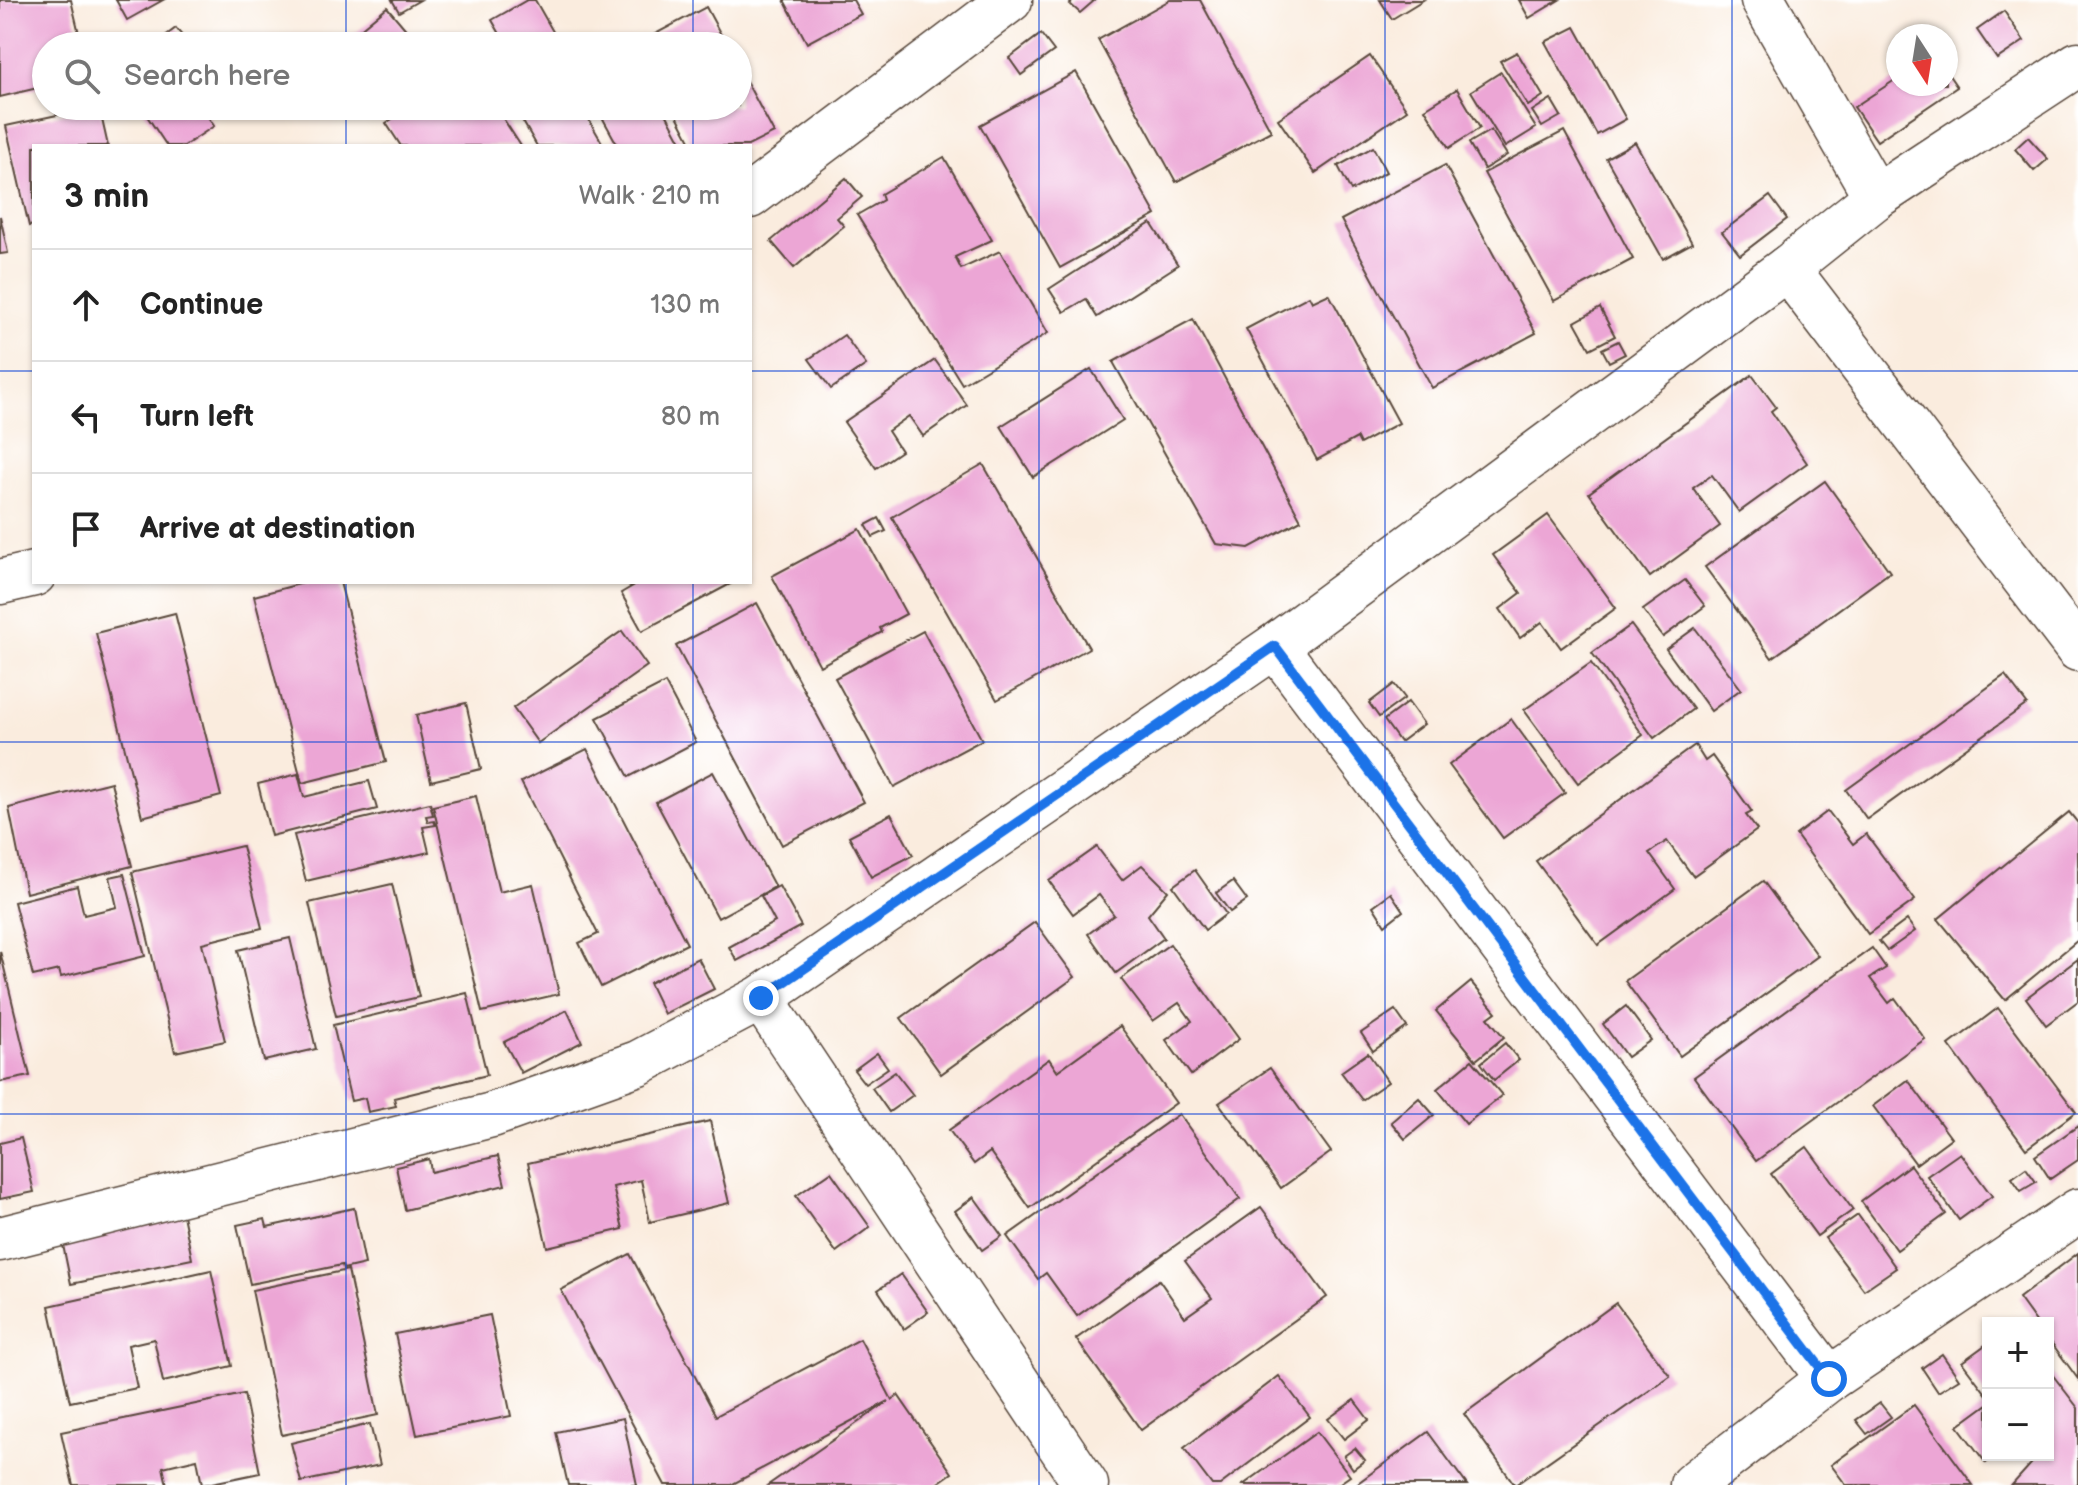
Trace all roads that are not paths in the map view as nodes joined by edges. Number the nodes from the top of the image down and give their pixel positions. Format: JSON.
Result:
{"nodes":[{"id":1,"x":1010,"y":0,"type":"edge"},
{"id":2,"x":1763,"y":0,"type":"edge"},
{"id":3,"x":2078,"y":64,"type":"edge"},
{"id":4,"x":752,"y":194,"type":"edge"},
{"id":5,"x":1876,"y":197,"type":"junction"},
{"id":6,"x":1787,"y":268,"type":"junction"},
{"id":7,"x":32,"y":574,"type":"edge"},
{"id":8,"x":0,"y":582,"type":"edge"},
{"id":9,"x":1275,"y":646,"type":"junction"},
{"id":10,"x":2078,"y":649,"type":"edge"},
{"id":11,"x":761,"y":998,"type":"junction"},
{"id":12,"x":2078,"y":1211,"type":"edge"},
{"id":13,"x":0,"y":1239,"type":"edge"},
{"id":14,"x":1829,"y":1379,"type":"junction"},
{"id":15,"x":1086,"y":1485,"type":"edge"},
{"id":16,"x":1692,"y":1485,"type":"edge"}],
"edges":[{"from":1,"to":4,"type":"street"},
{"from":2,"to":5,"type":"street"},
{"from":3,"to":5,"type":"street"},
{"from":5,"to":6,"type":"street"},
{"from":6,"to":9,"type":"street"},
{"from":6,"to":10,"type":"street"},
{"from":7,"to":8,"type":"street"},
{"from":9,"to":11,"type":"street"},
{"from":9,"to":14,"type":"street"},
{"from":11,"to":13,"type":"street"},
{"from":11,"to":15,"type":"street"},
{"from":12,"to":14,"type":"street"},
{"from":14,"to":16,"type":"street"}]}
